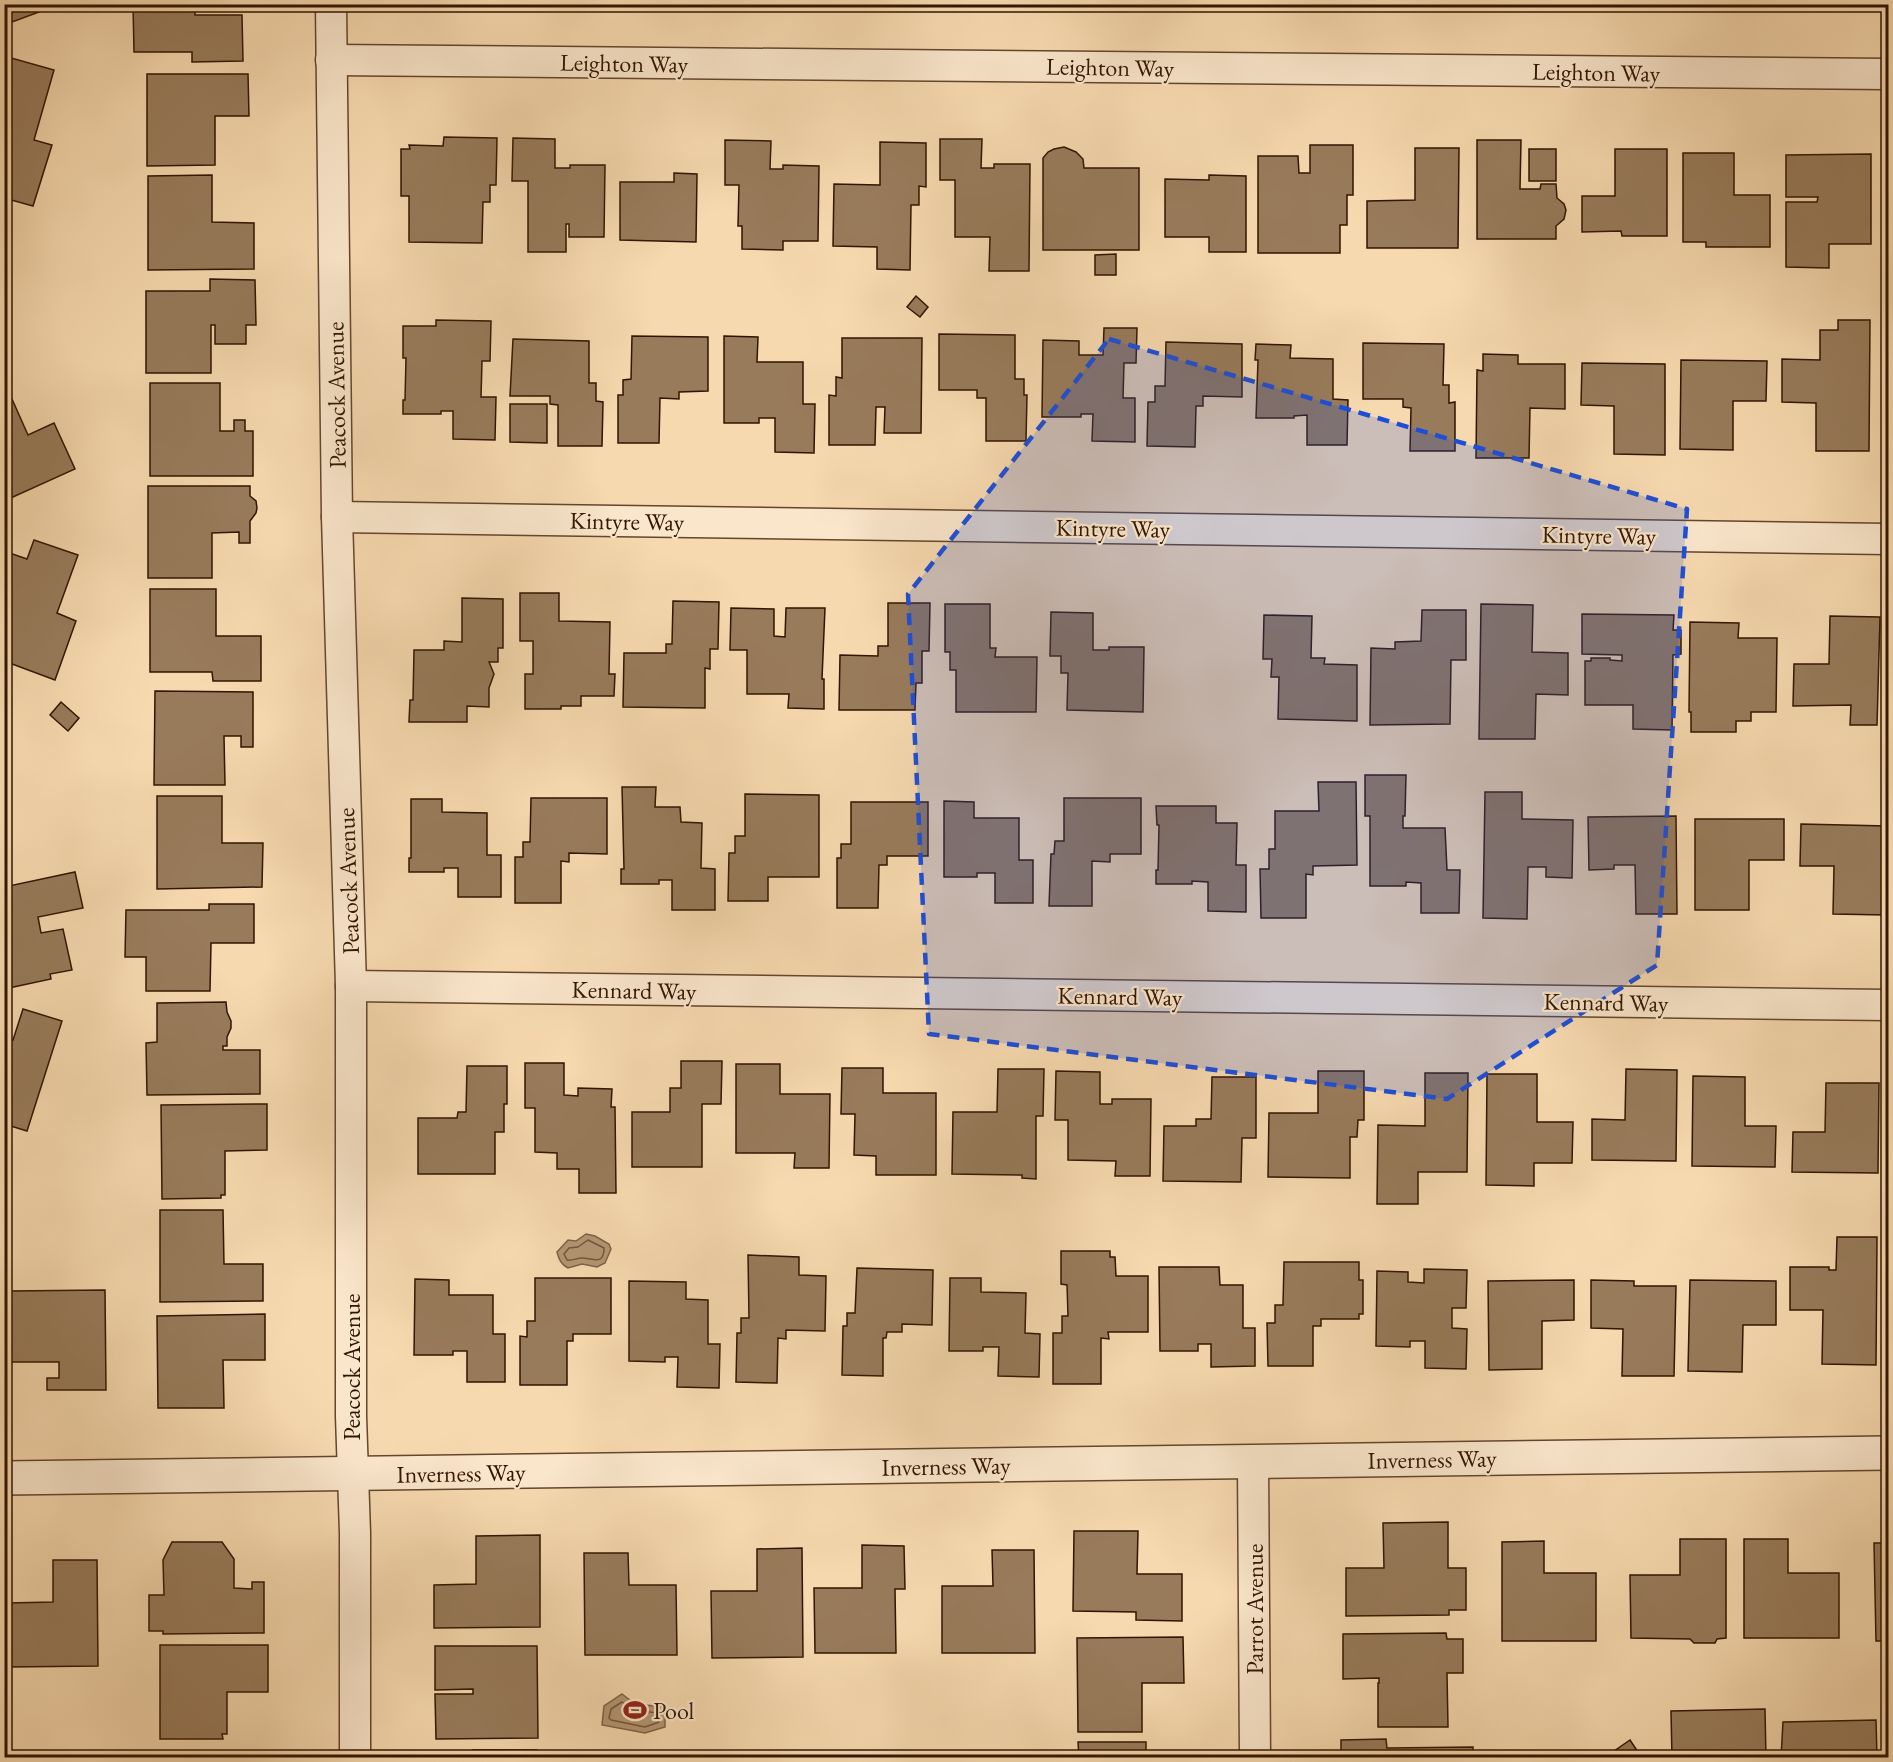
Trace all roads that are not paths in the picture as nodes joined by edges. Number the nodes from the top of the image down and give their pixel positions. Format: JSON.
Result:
{"nodes":[{"id":1,"x":331,"y":4,"type":"edge"},
{"id":2,"x":331,"y":60,"type":"junction"},
{"id":3,"x":1888,"y":74,"type":"edge"},
{"id":4,"x":337,"y":517,"type":"junction"},
{"id":5,"x":1888,"y":539,"type":"edge"},
{"id":6,"x":351,"y":986,"type":"junction"},
{"id":7,"x":1888,"y":1005,"type":"edge"},
{"id":8,"x":1888,"y":1453,"type":"edge"},
{"id":9,"x":1253,"y":1461,"type":"junction"},
{"id":10,"x":353,"y":1474,"type":"junction"},
{"id":11,"x":4,"y":1479,"type":"edge"},
{"id":12,"x":355,"y":1758,"type":"edge"},
{"id":13,"x":1255,"y":1758,"type":"edge"}],
"edges":[{"from":1,"to":2,"type":"street","name":"Peacock Avenue"},
{"from":2,"to":3,"type":"street","name":"Leighton Way"},
{"from":2,"to":4,"type":"street","name":"Peacock Avenue"},
{"from":4,"to":5,"type":"street","name":"Kintyre Way"},
{"from":4,"to":6,"type":"street","name":"Peacock Avenue"},
{"from":6,"to":7,"type":"street","name":"Kennard Way"},
{"from":6,"to":10,"type":"street","name":"Peacock Avenue"},
{"from":8,"to":9,"type":"street","name":"Inverness Way"},
{"from":9,"to":10,"type":"street","name":"Inverness Way"},
{"from":9,"to":13,"type":"street","name":"Parrot Avenue"},
{"from":10,"to":11,"type":"street","name":"Inverness Way"},
{"from":10,"to":12,"type":"street","name":"Peacock Avenue"}]}
